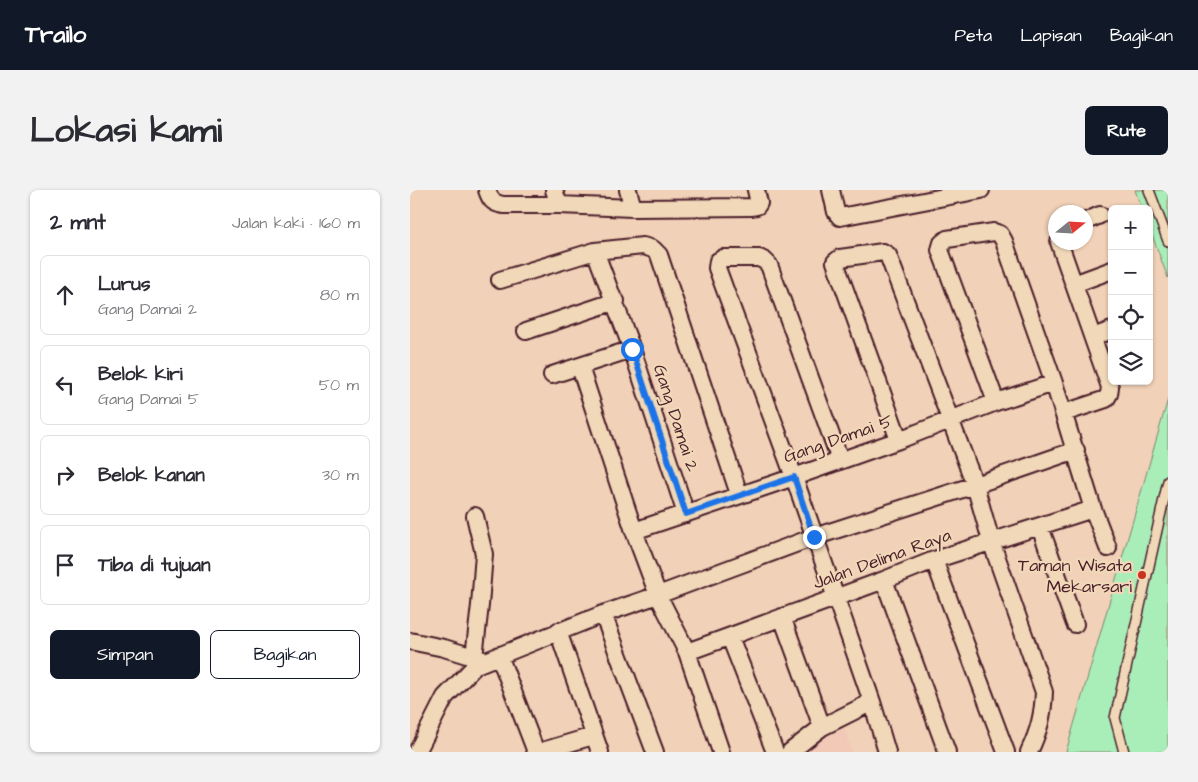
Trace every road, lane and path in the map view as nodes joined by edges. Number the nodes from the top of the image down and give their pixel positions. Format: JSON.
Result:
{"nodes":[{"id":1,"x":487,"y":190,"type":"edge"},
{"id":2,"x":628,"y":190,"type":"edge"},
{"id":3,"x":756,"y":190,"type":"edge"},
{"id":4,"x":831,"y":190,"type":"edge"},
{"id":5,"x":981,"y":190,"type":"edge"},
{"id":6,"x":1149,"y":190,"type":"edge"},
{"id":7,"x":556,"y":197,"type":"edge"},
{"id":8,"x":633,"y":208,"type":"junction"},
{"id":9,"x":1168,"y":241,"type":"edge"},
{"id":10,"x":1062,"y":250,"type":"edge"},
{"id":11,"x":595,"y":251,"type":"junction"},
{"id":12,"x":1108,"y":271,"type":"edge"},
{"id":13,"x":500,"y":280,"type":"dead end"},
{"id":14,"x":1074,"y":284,"type":"junction"},
{"id":15,"x":616,"y":301,"type":"junction"},
{"id":16,"x":526,"y":331,"type":"dead end"},
{"id":17,"x":1108,"y":331,"type":"edge"},
{"id":18,"x":1093,"y":337,"type":"junction"},
{"id":19,"x":632,"y":349,"type":"junction"},
{"id":20,"x":580,"y":367,"type":"junction"},
{"id":21,"x":552,"y":375,"type":"dead end"},
{"id":22,"x":1054,"y":383,"type":"junction"},
{"id":23,"x":996,"y":402,"type":"junction"},
{"id":24,"x":1064,"y":413,"type":"junction"},
{"id":25,"x":949,"y":420,"type":"junction"},
{"id":26,"x":899,"y":440,"type":"junction"},
{"id":27,"x":1076,"y":450,"type":"junction"},
{"id":28,"x":840,"y":460,"type":"junction"},
{"id":29,"x":794,"y":477,"type":"junction"},
{"id":30,"x":1168,"y":481,"type":"edge"},
{"id":31,"x":974,"y":485,"type":"junction"},
{"id":32,"x":739,"y":494,"type":"junction"},
{"id":33,"x":1093,"y":509,"type":"junction"},
{"id":34,"x":686,"y":514,"type":"junction"},
{"id":35,"x":475,"y":516,"type":"dead end"},
{"id":36,"x":1040,"y":527,"type":"junction"},
{"id":37,"x":634,"y":531,"type":"junction"},
{"id":38,"x":814,"y":537,"type":"junction"},
{"id":39,"x":991,"y":541,"type":"junction"},
{"id":40,"x":1108,"y":548,"type":"dead end"},
{"id":41,"x":934,"y":560,"type":"junction"},
{"id":42,"x":884,"y":580,"type":"junction"},
{"id":43,"x":658,"y":595,"type":"junction"},
{"id":44,"x":836,"y":598,"type":"junction"},
{"id":45,"x":603,"y":614,"type":"junction"},
{"id":46,"x":782,"y":617,"type":"junction"},
{"id":47,"x":1075,"y":624,"type":"dead end"},
{"id":48,"x":558,"y":631,"type":"junction"},
{"id":49,"x":730,"y":637,"type":"junction"},
{"id":50,"x":410,"y":641,"type":"edge"},
{"id":51,"x":687,"y":652,"type":"junction"},
{"id":52,"x":486,"y":658,"type":"junction"},
{"id":53,"x":872,"y":702,"type":"junction"},
{"id":54,"x":822,"y":727,"type":"junction"},
{"id":55,"x":594,"y":736,"type":"junction"},
{"id":56,"x":417,"y":752,"type":"edge"},
{"id":57,"x":538,"y":752,"type":"edge"},
{"id":58,"x":600,"y":752,"type":"edge"},
{"id":59,"x":655,"y":752,"type":"edge"},
{"id":60,"x":721,"y":752,"type":"edge"},
{"id":61,"x":775,"y":752,"type":"edge"},
{"id":62,"x":790,"y":752,"type":"edge"},
{"id":63,"x":887,"y":752,"type":"edge"},
{"id":64,"x":947,"y":752,"type":"edge"},
{"id":65,"x":1006,"y":752,"type":"edge"},
{"id":66,"x":1029,"y":752,"type":"edge"},
{"id":67,"x":1124,"y":752,"type":"edge"}],
"edges":[{"from":1,"to":7,"type":"street"},
{"from":2,"to":8,"type":"street"},
{"from":3,"to":8,"type":"street"},
{"from":4,"to":5,"type":"street"},
{"from":6,"to":9,"type":"lane"},
{"from":7,"to":8,"type":"street"},
{"from":10,"to":14,"type":"street"},
{"from":11,"to":13,"type":"street"},
{"from":11,"to":15,"type":"street","name":"Gang Damai 2"},
{"from":11,"to":32,"type":"street"},
{"from":12,"to":14,"type":"street"},
{"from":14,"to":18,"type":"street"},
{"from":15,"to":16,"type":"street"},
{"from":15,"to":19,"type":"street","name":"Gang Damai 2"},
{"from":17,"to":18,"type":"street"},
{"from":18,"to":24,"type":"street"},
{"from":19,"to":20,"type":"street"},
{"from":19,"to":34,"type":"street","name":"Gang Damai 2"},
{"from":20,"to":21,"type":"street"},
{"from":20,"to":37,"type":"street"},
{"from":22,"to":23,"type":"street","name":"Gang Damai 5"},
{"from":22,"to":23,"type":"street"},
{"from":22,"to":24,"type":"street"},
{"from":23,"to":25,"type":"street","name":"Gang Damai 5"},
{"from":24,"to":27,"type":"street"},
{"from":25,"to":26,"type":"street","name":"Gang Damai 5"},
{"from":25,"to":26,"type":"street"},
{"from":25,"to":31,"type":"street"},
{"from":26,"to":28,"type":"street","name":"Gang Damai 5"},
{"from":27,"to":31,"type":"street"},
{"from":27,"to":33,"type":"street"},
{"from":28,"to":29,"type":"street","name":"Gang Damai 5"},
{"from":28,"to":29,"type":"street"},
{"from":29,"to":32,"type":"street","name":"Gang Damai 5"},
{"from":29,"to":38,"type":"street"},
{"from":30,"to":67,"type":"lane"},
{"from":31,"to":38,"type":"street"},
{"from":31,"to":39,"type":"street"},
{"from":32,"to":34,"type":"street","name":"Gang Damai 5"},
{"from":33,"to":36,"type":"street","name":"Jalan Delima Raya"},
{"from":33,"to":40,"type":"street"},
{"from":34,"to":37,"type":"street","name":"Gang Damai 5"},
{"from":35,"to":52,"type":"street"},
{"from":36,"to":39,"type":"street","name":"Jalan Delima Raya"},
{"from":36,"to":47,"type":"street"},
{"from":37,"to":43,"type":"street"},
{"from":38,"to":43,"type":"street"},
{"from":38,"to":44,"type":"street"},
{"from":39,"to":41,"type":"street","name":"Jalan Delima Raya"},
{"from":39,"to":66,"type":"street"},
{"from":41,"to":42,"type":"street","name":"Jalan Delima Raya"},
{"from":41,"to":65,"type":"street"},
{"from":42,"to":44,"type":"street","name":"Jalan Delima Raya"},
{"from":42,"to":64,"type":"street"},
{"from":43,"to":45,"type":"street"},
{"from":43,"to":51,"type":"street"},
{"from":44,"to":46,"type":"street","name":"Jalan Delima Raya"},
{"from":44,"to":53,"type":"street"},
{"from":45,"to":48,"type":"street"},
{"from":45,"to":59,"type":"street"},
{"from":46,"to":49,"type":"street","name":"Jalan Delima Raya"},
{"from":46,"to":54,"type":"street"},
{"from":48,"to":52,"type":"street"},
{"from":48,"to":55,"type":"street"},
{"from":49,"to":51,"type":"street","name":"Jalan Delima Raya"},
{"from":49,"to":61,"type":"street"},
{"from":50,"to":52,"type":"street"},
{"from":51,"to":60,"type":"street"},
{"from":52,"to":56,"type":"street"},
{"from":52,"to":57,"type":"street"},
{"from":53,"to":54,"type":"street"},
{"from":53,"to":63,"type":"street"},
{"from":54,"to":62,"type":"street"},
{"from":55,"to":57,"type":"street"},
{"from":55,"to":58,"type":"street"}]}
